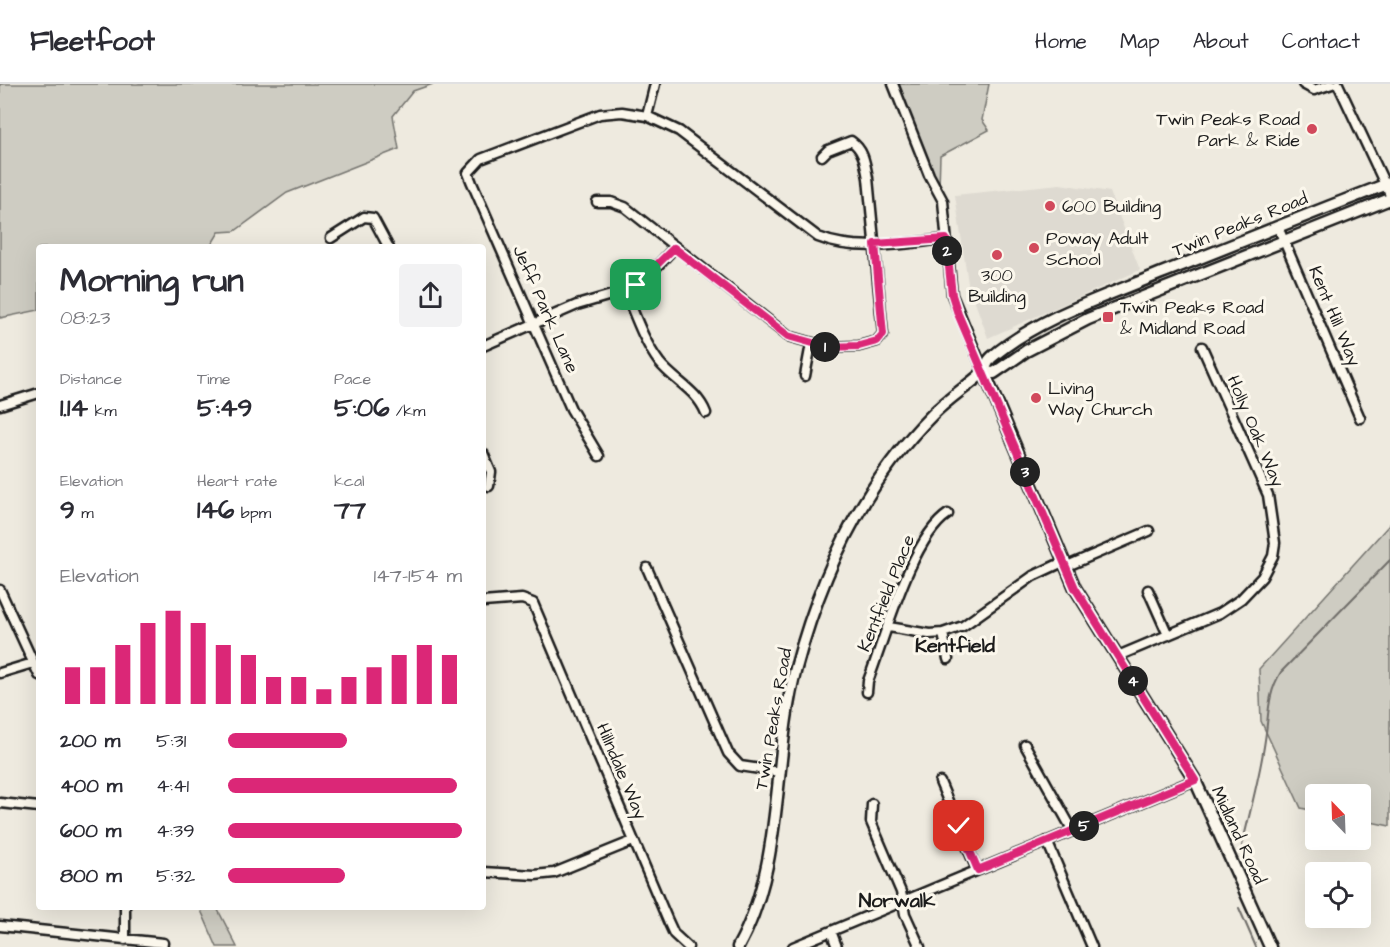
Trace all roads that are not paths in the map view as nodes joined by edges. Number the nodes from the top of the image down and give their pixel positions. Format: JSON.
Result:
{"nodes":[{"id":1,"x":655,"y":84,"type":"edge"},
{"id":2,"x":893,"y":84,"type":"edge"},
{"id":3,"x":1303,"y":84,"type":"edge"},
{"id":4,"x":1332,"y":84,"type":"edge"},
{"id":5,"x":1338,"y":84,"type":"edge"},
{"id":6,"x":647,"y":116,"type":"junction"},
{"id":7,"x":822,"y":156,"type":"dead end"},
{"id":8,"x":1389,"y":190,"type":"edge"},
{"id":9,"x":597,"y":202,"type":"dead end"},
{"id":10,"x":1278,"y":227,"type":"junction"},
{"id":11,"x":331,"y":238,"type":"dead end"},
{"id":12,"x":946,"y":239,"type":"junction"},
{"id":13,"x":1284,"y":240,"type":"junction"},
{"id":14,"x":386,"y":244,"type":"edge"},
{"id":15,"x":875,"y":244,"type":"junction"},
{"id":16,"x":674,"y":248,"type":"junction"},
{"id":17,"x":625,"y":291,"type":"junction"},
{"id":18,"x":534,"y":323,"type":"junction"},
{"id":19,"x":811,"y":344,"type":"junction"},
{"id":20,"x":486,"y":345,"type":"edge"},
{"id":21,"x":1202,"y":347,"type":"dead end"},
{"id":22,"x":984,"y":372,"type":"junction"},
{"id":23,"x":805,"y":376,"type":"dead end"},
{"id":24,"x":36,"y":394,"type":"edge"},
{"id":25,"x":0,"y":405,"type":"edge"},
{"id":26,"x":706,"y":412,"type":"dead end"},
{"id":27,"x":1360,"y":418,"type":"dead end"},
{"id":28,"x":599,"y":456,"type":"dead end"},
{"id":29,"x":486,"y":460,"type":"edge"},
{"id":30,"x":489,"y":486,"type":"dead end"},
{"id":31,"x":948,"y":514,"type":"dead end"},
{"id":32,"x":1149,"y":531,"type":"dead end"},
{"id":33,"x":1064,"y":564,"type":"junction"},
{"id":34,"x":647,"y":568,"type":"dead end"},
{"id":35,"x":0,"y":590,"type":"edge"},
{"id":36,"x":1148,"y":590,"type":"dead end"},
{"id":37,"x":486,"y":602,"type":"edge"},
{"id":38,"x":889,"y":627,"type":"junction"},
{"id":39,"x":943,"y":633,"type":"junction"},
{"id":40,"x":1168,"y":635,"type":"junction"},
{"id":41,"x":1118,"y":656,"type":"junction"},
{"id":42,"x":948,"y":659,"type":"dead end"},
{"id":43,"x":33,"y":663,"type":"junction"},
{"id":44,"x":36,"y":669,"type":"edge"},
{"id":45,"x":0,"y":673,"type":"edge"},
{"id":46,"x":867,"y":692,"type":"dead end"},
{"id":47,"x":1025,"y":745,"type":"dead end"},
{"id":48,"x":780,"y":772,"type":"junction"},
{"id":49,"x":1195,"y":780,"type":"junction"},
{"id":50,"x":940,"y":782,"type":"dead end"},
{"id":51,"x":0,"y":803,"type":"edge"},
{"id":52,"x":872,"y":804,"type":"dead end"},
{"id":53,"x":36,"y":807,"type":"edge"},
{"id":54,"x":1072,"y":831,"type":"junction"},
{"id":55,"x":633,"y":841,"type":"junction"},
{"id":56,"x":1047,"y":842,"type":"junction"},
{"id":57,"x":978,"y":870,"type":"junction"},
{"id":58,"x":486,"y":872,"type":"edge"},
{"id":59,"x":902,"y":902,"type":"junction"},
{"id":60,"x":125,"y":910,"type":"edge"},
{"id":61,"x":0,"y":926,"type":"edge"},
{"id":62,"x":831,"y":931,"type":"junction"},
{"id":63,"x":125,"y":940,"type":"junction"},
{"id":64,"x":163,"y":943,"type":"dead end"},
{"id":65,"x":688,"y":947,"type":"edge"},
{"id":66,"x":738,"y":947,"type":"edge"},
{"id":67,"x":794,"y":947,"type":"edge"},
{"id":68,"x":837,"y":947,"type":"edge"},
{"id":69,"x":920,"y":947,"type":"edge"},
{"id":70,"x":1092,"y":947,"type":"edge"},
{"id":71,"x":1270,"y":947,"type":"edge"}],
"edges":[{"from":1,"to":6,"type":"street"},
{"from":2,"to":12,"type":"street","name":"Midland Road"},
{"from":3,"to":4,"type":"street"},
{"from":5,"to":8,"type":"street"},
{"from":6,"to":15,"type":"street"},
{"from":6,"to":18,"type":"street","name":"Jeff Park Lane"},
{"from":7,"to":15,"type":"street"},
{"from":8,"to":10,"type":"main road","name":"Twin Peaks Road"},
{"from":8,"to":13,"type":"main road","name":"Twin Peaks Road"},
{"from":9,"to":16,"type":"street"},
{"from":10,"to":13,"type":"street","name":"Kent Hill Way"},
{"from":10,"to":22,"type":"main road","name":"Twin Peaks Road"},
{"from":11,"to":14,"type":"street"},
{"from":12,"to":15,"type":"street"},
{"from":12,"to":22,"type":"street","name":"Midland Road"},
{"from":13,"to":22,"type":"main road","name":"Twin Peaks Road"},
{"from":13,"to":27,"type":"street","name":"Kent Hill Way"},
{"from":15,"to":19,"type":"street"},
{"from":16,"to":17,"type":"street"},
{"from":16,"to":19,"type":"street"},
{"from":17,"to":18,"type":"street"},
{"from":17,"to":26,"type":"street"},
{"from":18,"to":20,"type":"street"},
{"from":18,"to":28,"type":"street","name":"Jeff Park Lane"},
{"from":19,"to":23,"type":"street"},
{"from":21,"to":40,"type":"street","name":"Holly Oak Way"},
{"from":22,"to":33,"type":"main road","name":"Midland Road"},
{"from":22,"to":48,"type":"main road","name":"Twin Peaks Road"},
{"from":24,"to":25,"type":"street"},
{"from":29,"to":30,"type":"street"},
{"from":31,"to":38,"type":"street","name":"Kentfield Place"},
{"from":32,"to":33,"type":"street"},
{"from":33,"to":39,"type":"street"},
{"from":33,"to":41,"type":"main road","name":"Midland Road"},
{"from":34,"to":48,"type":"street"},
{"from":35,"to":43,"type":"street"},
{"from":36,"to":40,"type":"street"},
{"from":37,"to":55,"type":"street","name":"Hillndale Way"},
{"from":38,"to":39,"type":"street"},
{"from":38,"to":46,"type":"street","name":"Kentfield Place"},
{"from":39,"to":42,"type":"street"},
{"from":40,"to":41,"type":"street","name":"Holly Oak Way"},
{"from":41,"to":49,"type":"main road","name":"Midland Road"},
{"from":43,"to":44,"type":"street"},
{"from":43,"to":45,"type":"street"},
{"from":47,"to":54,"type":"street"},
{"from":48,"to":66,"type":"main road","name":"Twin Peaks Road"},
{"from":49,"to":54,"type":"street"},
{"from":49,"to":71,"type":"main road","name":"Midland Road"},
{"from":50,"to":57,"type":"street"},
{"from":51,"to":53,"type":"street"},
{"from":52,"to":59,"type":"street"},
{"from":54,"to":56,"type":"street"},
{"from":55,"to":58,"type":"street"},
{"from":55,"to":65,"type":"street","name":"Hillndale Way"},
{"from":56,"to":57,"type":"street"},
{"from":56,"to":70,"type":"street"},
{"from":57,"to":59,"type":"street"},
{"from":59,"to":62,"type":"street"},
{"from":59,"to":69,"type":"street"},
{"from":60,"to":63,"type":"street"},
{"from":61,"to":63,"type":"street"},
{"from":62,"to":67,"type":"street"},
{"from":62,"to":68,"type":"street"},
{"from":63,"to":64,"type":"street"}]}
